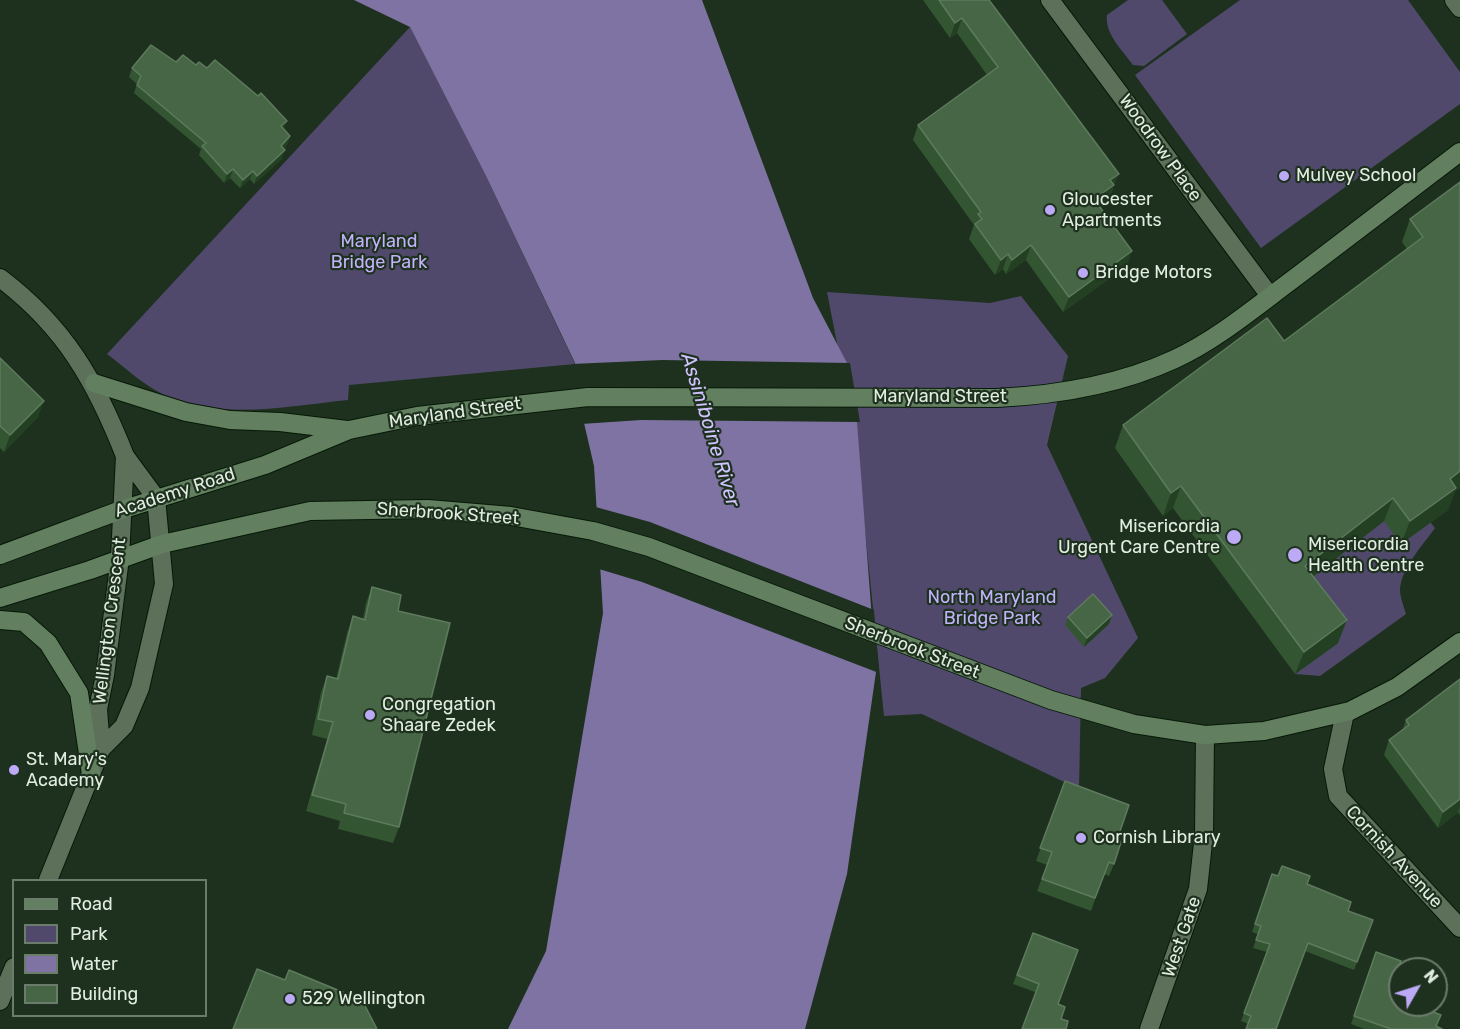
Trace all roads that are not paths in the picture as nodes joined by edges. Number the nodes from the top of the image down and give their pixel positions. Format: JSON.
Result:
{"nodes":[{"id":1,"x":1050,"y":0,"type":"edge"},
{"id":2,"x":1454,"y":0,"type":"edge"},
{"id":3,"x":1460,"y":8,"type":"edge"},
{"id":4,"x":1460,"y":152,"type":"edge"},
{"id":5,"x":0,"y":278,"type":"edge"},
{"id":6,"x":1270,"y":296,"type":"junction"},
{"id":7,"x":94,"y":383,"type":"junction"},
{"id":8,"x":349,"y":430,"type":"junction"},
{"id":9,"x":125,"y":456,"type":"junction"},
{"id":10,"x":156,"y":498,"type":"junction"},
{"id":11,"x":121,"y":510,"type":"junction"},
{"id":12,"x":162,"y":544,"type":"junction"},
{"id":13,"x":0,"y":555,"type":"edge"},
{"id":14,"x":120,"y":558,"type":"junction"},
{"id":15,"x":0,"y":598,"type":"edge"},
{"id":16,"x":0,"y":620,"type":"edge"},
{"id":17,"x":1460,"y":642,"type":"edge"},
{"id":18,"x":1345,"y":713,"type":"junction"},
{"id":19,"x":1205,"y":735,"type":"junction"},
{"id":20,"x":101,"y":749,"type":"junction"},
{"id":21,"x":91,"y":774,"type":"junction"},
{"id":22,"x":48,"y":879,"type":"edge"},
{"id":23,"x":1460,"y":928,"type":"edge"},
{"id":24,"x":12,"y":972,"type":"edge"},
{"id":25,"x":0,"y":1001,"type":"edge"},
{"id":26,"x":1149,"y":1029,"type":"edge"}],
"edges":[{"from":1,"to":6,"type":"street","name":"Woodrow Place"},
{"from":2,"to":3,"type":"street"},
{"from":4,"to":6,"type":"main road","name":"Maryland Street"},
{"from":5,"to":7,"type":"street","name":"Wellington Crescent"},
{"from":6,"to":8,"type":"main road","name":"Maryland Street"},
{"from":7,"to":8,"type":"main road"},
{"from":7,"to":9,"type":"street","name":"Wellington Crescent"},
{"from":8,"to":10,"type":"main road","name":"Academy Road"},
{"from":9,"to":10,"type":"street","name":"Wellington Crescent"},
{"from":9,"to":11,"type":"street","name":"Wellington Crescent"},
{"from":10,"to":11,"type":"main road","name":"Academy Road"},
{"from":10,"to":12,"type":"street","name":"Wellington Crescent"},
{"from":11,"to":13,"type":"main road","name":"Academy Road"},
{"from":11,"to":14,"type":"street","name":"Wellington Crescent"},
{"from":12,"to":14,"type":"main road"},
{"from":12,"to":19,"type":"main road","name":"Sherbrook Street"},
{"from":12,"to":20,"type":"street","name":"Wellington Crescent"},
{"from":14,"to":15,"type":"main road"},
{"from":14,"to":20,"type":"street","name":"Wellington Crescent"},
{"from":16,"to":21,"type":"main road"},
{"from":17,"to":18,"type":"main road","name":"Sherbrook Street"},
{"from":18,"to":19,"type":"main road","name":"Sherbrook Street"},
{"from":18,"to":23,"type":"street","name":"Cornish Avenue"},
{"from":19,"to":26,"type":"street","name":"West Gate"},
{"from":20,"to":21,"type":"street","name":"Wellington Crescent"},
{"from":21,"to":22,"type":"street","name":"Wellington Crescent"},
{"from":24,"to":25,"type":"street"}]}
